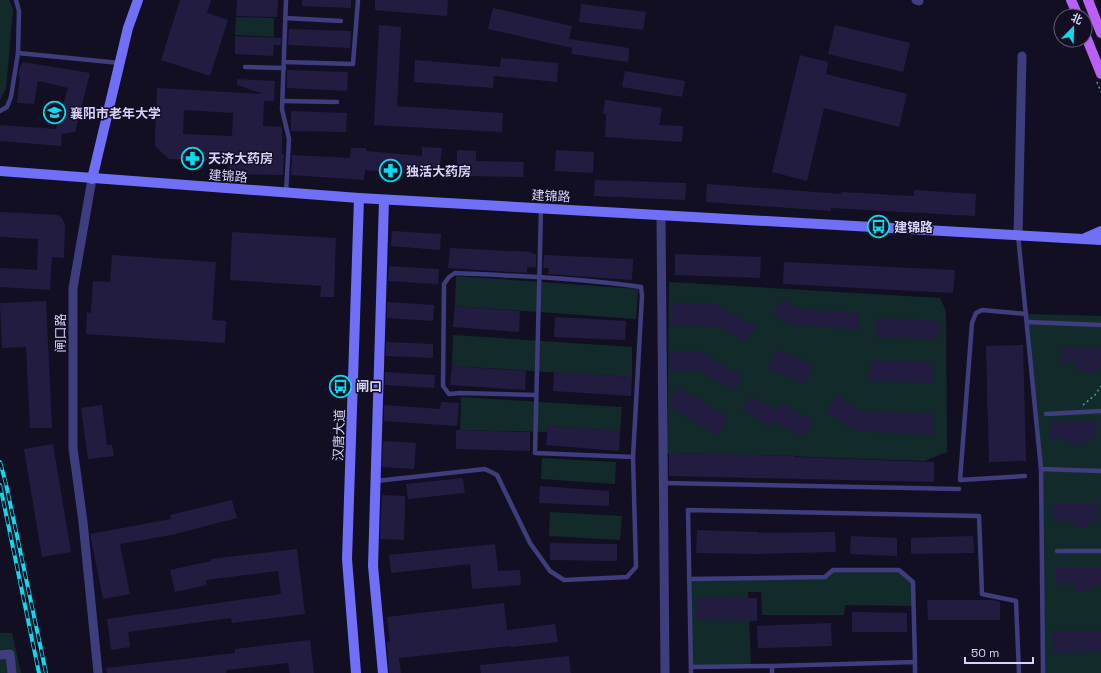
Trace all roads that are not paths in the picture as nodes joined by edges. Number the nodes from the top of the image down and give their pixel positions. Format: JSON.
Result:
{"nodes":[{"id":1,"x":16,"y":0,"type":"edge"},
{"id":2,"x":138,"y":0,"type":"edge"},
{"id":3,"x":286,"y":0,"type":"edge"},
{"id":4,"x":358,"y":0,"type":"edge"},
{"id":5,"x":1088,"y":0,"type":"edge"},
{"id":6,"x":285,"y":18,"type":"junction"},
{"id":7,"x":341,"y":21,"type":"dead end"},
{"id":8,"x":1101,"y":33,"type":"edge"},
{"id":9,"x":1091,"y":48,"type":"edge"},
{"id":10,"x":18,"y":53,"type":"junction"},
{"id":11,"x":1022,"y":56,"type":"dead end"},
{"id":12,"x":284,"y":62,"type":"junction"},
{"id":13,"x":120,"y":63,"type":"junction"},
{"id":14,"x":245,"y":67,"type":"dead end"},
{"id":15,"x":284,"y":68,"type":"junction"},
{"id":16,"x":1101,"y":74,"type":"edge"},
{"id":17,"x":282,"y":101,"type":"junction"},
{"id":18,"x":337,"y":102,"type":"dead end"},
{"id":19,"x":0,"y":111,"type":"edge"},
{"id":20,"x":0,"y":171,"type":"edge"},
{"id":21,"x":92,"y":179,"type":"junction"},
{"id":22,"x":286,"y":193,"type":"junction"},
{"id":23,"x":360,"y":198,"type":"junction"},
{"id":24,"x":384,"y":200,"type":"junction"},
{"id":25,"x":541,"y":209,"type":"junction"},
{"id":26,"x":661,"y":215,"type":"junction"},
{"id":27,"x":1101,"y":230,"type":"edge"},
{"id":28,"x":1018,"y":235,"type":"junction"},
{"id":29,"x":1081,"y":239,"type":"junction"},
{"id":30,"x":1101,"y":242,"type":"edge"},
{"id":31,"x":539,"y":277,"type":"junction"},
{"id":32,"x":1026,"y":314,"type":"junction"},
{"id":33,"x":1027,"y":322,"type":"junction"},
{"id":34,"x":1101,"y":325,"type":"edge"},
{"id":35,"x":536,"y":395,"type":"junction"},
{"id":36,"x":1101,"y":411,"type":"edge"},
{"id":37,"x":1046,"y":414,"type":"dead end"},
{"id":38,"x":633,"y":457,"type":"junction"},
{"id":39,"x":1041,"y":469,"type":"junction"},
{"id":40,"x":1101,"y":471,"type":"edge"},
{"id":41,"x":1025,"y":476,"type":"dead end"},
{"id":42,"x":376,"y":481,"type":"junction"},
{"id":43,"x":664,"y":483,"type":"junction"},
{"id":44,"x":959,"y":489,"type":"dead end"},
{"id":45,"x":1058,"y":551,"type":"dead end"},
{"id":46,"x":1101,"y":551,"type":"edge"},
{"id":47,"x":690,"y":578,"type":"junction"},
{"id":48,"x":0,"y":655,"type":"edge"},
{"id":49,"x":915,"y":662,"type":"junction"},
{"id":50,"x":772,"y":666,"type":"junction"},
{"id":51,"x":691,"y":670,"type":"edge"},
{"id":52,"x":12,"y":673,"type":"edge"},
{"id":53,"x":98,"y":673,"type":"edge"},
{"id":54,"x":356,"y":673,"type":"edge"},
{"id":55,"x":383,"y":673,"type":"edge"},
{"id":56,"x":665,"y":673,"type":"edge"},
{"id":57,"x":772,"y":673,"type":"edge"},
{"id":58,"x":915,"y":673,"type":"edge"},
{"id":59,"x":1019,"y":673,"type":"edge"},
{"id":60,"x":1043,"y":673,"type":"edge"}],
"edges":[{"from":1,"to":10,"type":"lane"},
{"from":2,"to":13,"type":"street","name":"闸口路"},
{"from":3,"to":6,"type":"lane"},
{"from":4,"to":12,"type":"lane"},
{"from":5,"to":8,"type":"main road"},
{"from":6,"to":7,"type":"lane"},
{"from":6,"to":12,"type":"lane"},
{"from":9,"to":16,"type":"main road"},
{"from":10,"to":13,"type":"lane"},
{"from":10,"to":19,"type":"lane"},
{"from":11,"to":28,"type":"street"},
{"from":12,"to":15,"type":"lane"},
{"from":13,"to":21,"type":"street","name":"闸口路"},
{"from":14,"to":15,"type":"lane"},
{"from":15,"to":17,"type":"lane"},
{"from":17,"to":18,"type":"lane"},
{"from":17,"to":22,"type":"lane"},
{"from":20,"to":21,"type":"street","name":"建锦路"},
{"from":21,"to":22,"type":"street","name":"建锦路"},
{"from":21,"to":53,"type":"street","name":"闸口路"},
{"from":22,"to":23,"type":"street","name":"建锦路"},
{"from":23,"to":24,"type":"street","name":"建锦路"},
{"from":23,"to":54,"type":"street","name":"汉唐大道"},
{"from":24,"to":25,"type":"street","name":"建锦路"},
{"from":24,"to":42,"type":"street"},
{"from":25,"to":26,"type":"street","name":"建锦路"},
{"from":25,"to":31,"type":"lane"},
{"from":26,"to":28,"type":"street","name":"建锦路"},
{"from":26,"to":43,"type":"street"},
{"from":27,"to":29,"type":"street"},
{"from":28,"to":29,"type":"street","name":"建锦路"},
{"from":28,"to":32,"type":"lane"},
{"from":29,"to":30,"type":"street","name":"建锦路"},
{"from":31,"to":35,"type":"lane"},
{"from":31,"to":35,"type":"lane"},
{"from":31,"to":38,"type":"lane"},
{"from":32,"to":33,"type":"lane"},
{"from":32,"to":41,"type":"lane"},
{"from":33,"to":34,"type":"lane"},
{"from":33,"to":39,"type":"lane"},
{"from":35,"to":38,"type":"lane"},
{"from":36,"to":37,"type":"lane"},
{"from":38,"to":42,"type":"lane"},
{"from":39,"to":40,"type":"lane"},
{"from":39,"to":60,"type":"lane"},
{"from":42,"to":55,"type":"street"},
{"from":43,"to":44,"type":"lane"},
{"from":43,"to":56,"type":"street"},
{"from":45,"to":46,"type":"lane"},
{"from":47,"to":49,"type":"lane"},
{"from":47,"to":51,"type":"lane"},
{"from":47,"to":59,"type":"lane"},
{"from":48,"to":52,"type":"street"},
{"from":49,"to":50,"type":"lane"},
{"from":49,"to":58,"type":"lane"},
{"from":50,"to":51,"type":"lane"},
{"from":50,"to":57,"type":"lane"}]}
